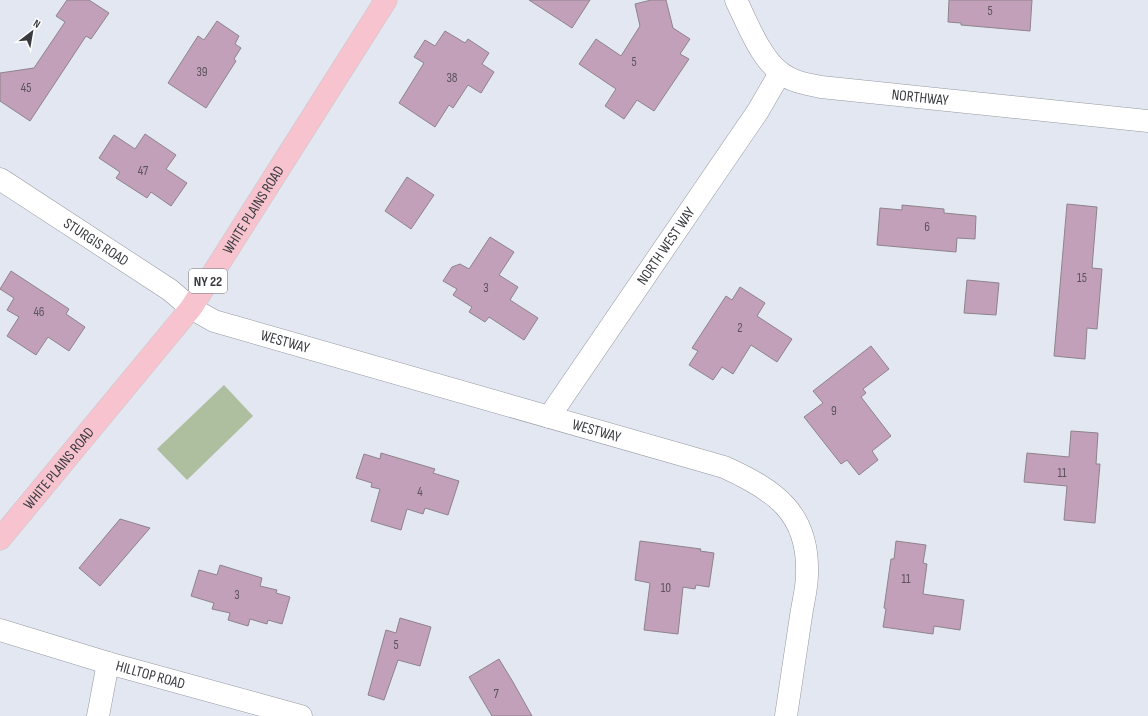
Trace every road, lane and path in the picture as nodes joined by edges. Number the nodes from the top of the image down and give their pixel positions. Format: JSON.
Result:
{"nodes":[{"id":1,"x":386,"y":0,"type":"edge"},
{"id":2,"x":736,"y":0,"type":"edge"},
{"id":3,"x":780,"y":73,"type":"junction"},
{"id":4,"x":1148,"y":121,"type":"edge"},
{"id":5,"x":0,"y":179,"type":"edge"},
{"id":6,"x":191,"y":308,"type":"junction"},
{"id":7,"x":549,"y":417,"type":"junction"},
{"id":8,"x":0,"y":539,"type":"edge"},
{"id":9,"x":0,"y":630,"type":"edge"},
{"id":10,"x":108,"y":663,"type":"junction"},
{"id":11,"x":98,"y":716,"type":"edge"},
{"id":12,"x":301,"y":716,"type":"edge"},
{"id":13,"x":786,"y":716,"type":"edge"}],
"edges":[{"from":1,"to":6,"type":"main road","name":"WHITE PLAINS ROAD","number":"NY 22"},
{"from":2,"to":3,"type":"street","name":"NORTHWAY"},
{"from":3,"to":4,"type":"street","name":"NORTHWAY"},
{"from":3,"to":7,"type":"street","name":"NORTH WEST WAY"},
{"from":5,"to":6,"type":"street","name":"STURGIS ROAD"},
{"from":6,"to":7,"type":"street","name":"WESTWAY"},
{"from":6,"to":8,"type":"main road","name":"WHITE PLAINS ROAD","number":"NY 22"},
{"from":7,"to":13,"type":"street","name":"WESTWAY"},
{"from":9,"to":10,"type":"street","name":"HILLTOP ROAD"},
{"from":10,"to":11,"type":"street"},
{"from":10,"to":12,"type":"street","name":"HILLTOP ROAD"}]}
